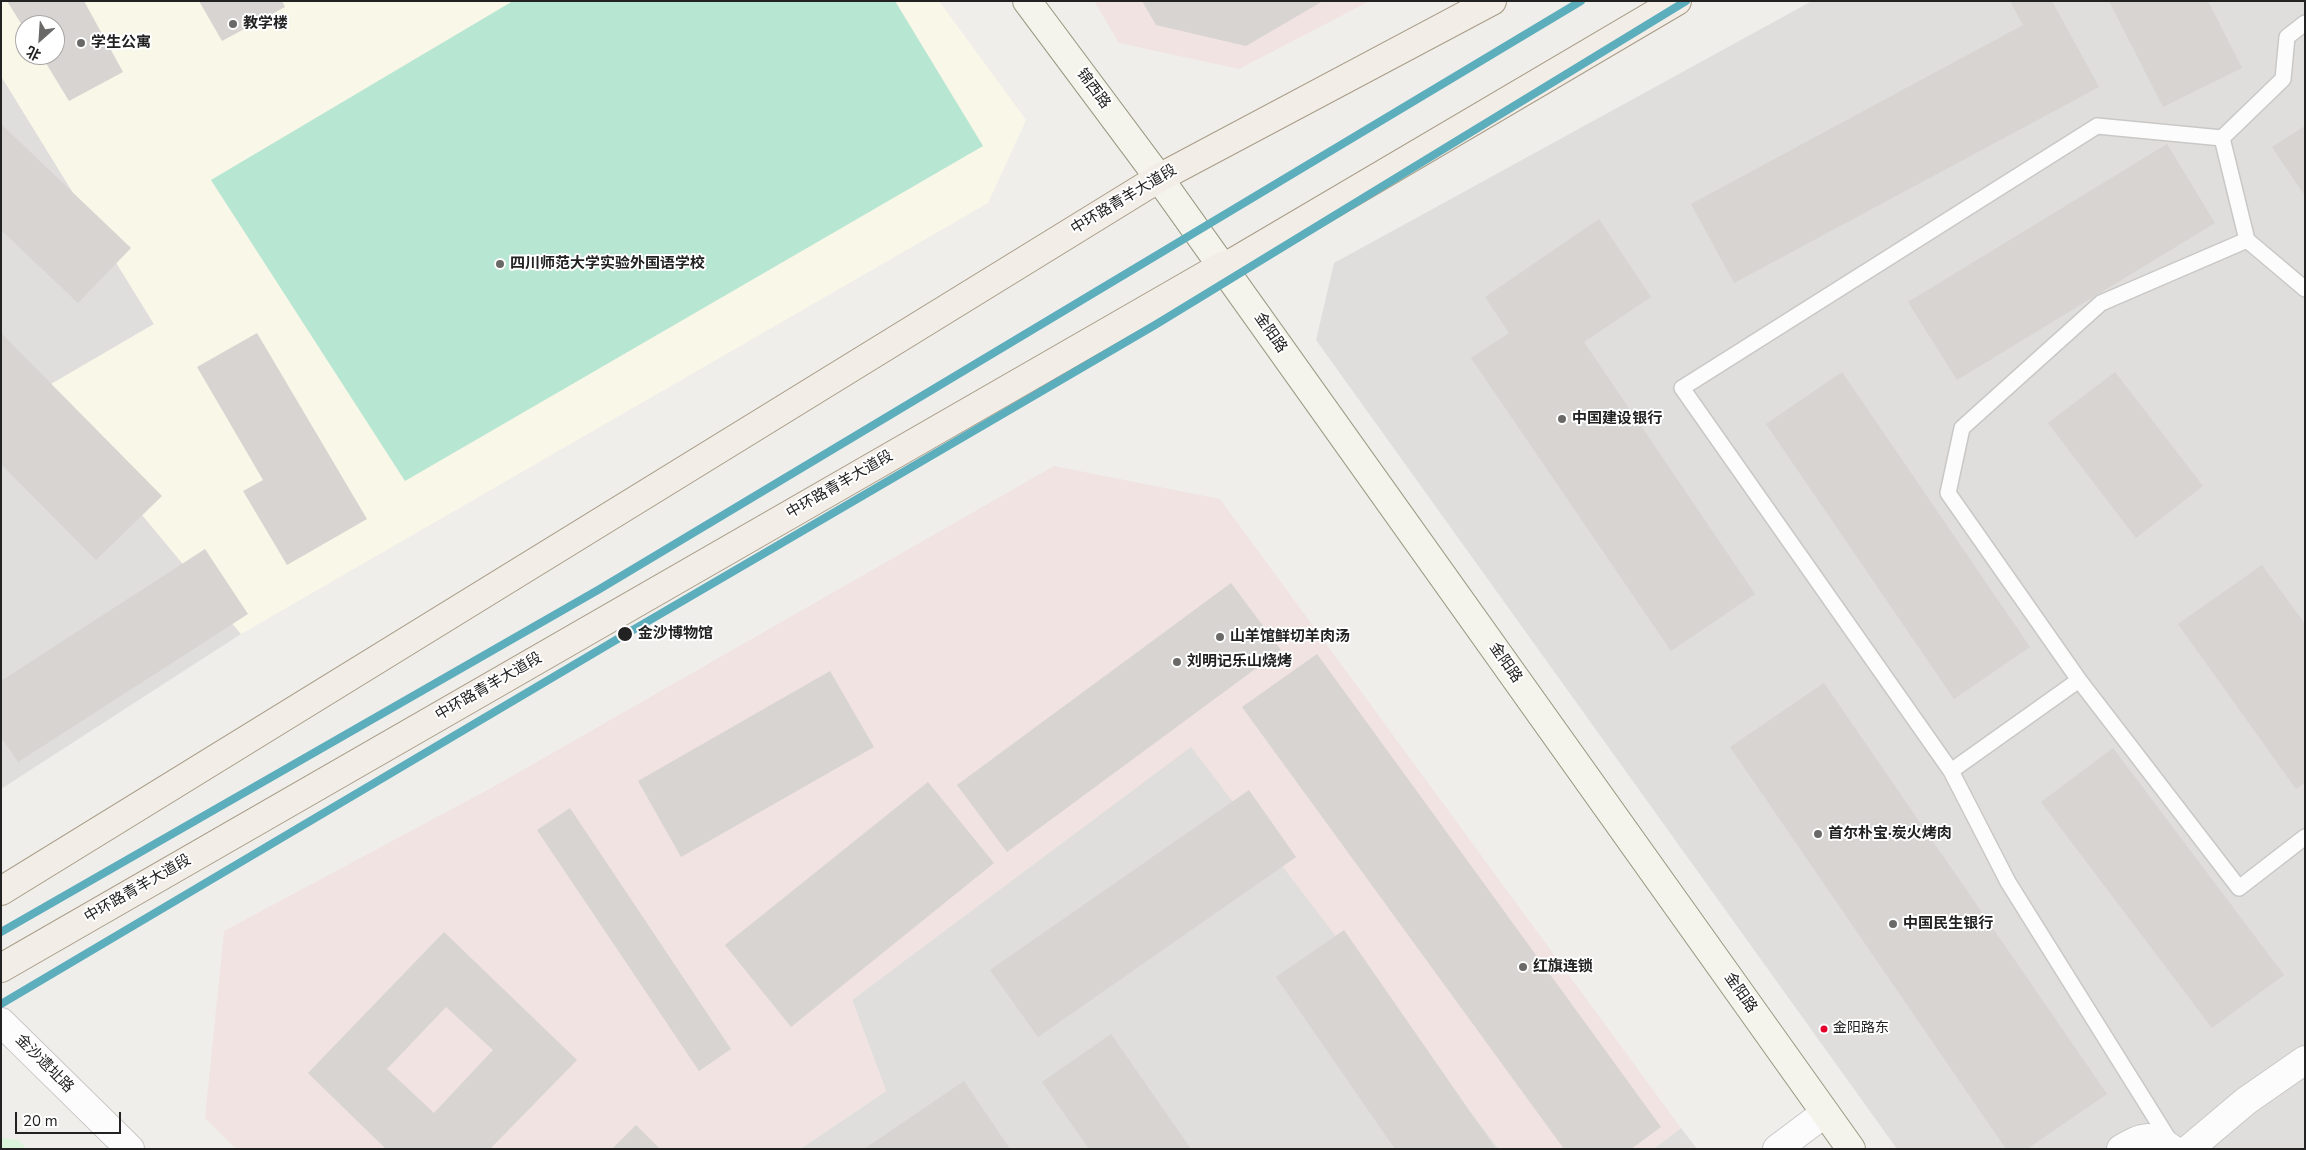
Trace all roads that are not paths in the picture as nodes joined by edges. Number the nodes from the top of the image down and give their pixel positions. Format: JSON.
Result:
{"nodes":[{"id":1,"x":1026,"y":1,"type":"edge"},
{"id":2,"x":1492,"y":1,"type":"edge"},
{"id":3,"x":1677,"y":1,"type":"edge"},
{"id":4,"x":2305,"y":23,"type":"edge"},
{"id":5,"x":2222,"y":138,"type":"junction"},
{"id":6,"x":1159,"y":178,"type":"junction"},
{"id":7,"x":2247,"y":240,"type":"junction"},
{"id":8,"x":1222,"y":266,"type":"junction"},
{"id":9,"x":2305,"y":289,"type":"edge"},
{"id":10,"x":2079,"y":680,"type":"junction"},
{"id":11,"x":1951,"y":772,"type":"junction"},
{"id":12,"x":2305,"y":838,"type":"edge"},
{"id":13,"x":1,"y":891,"type":"edge"},
{"id":14,"x":1,"y":968,"type":"edge"},
{"id":15,"x":1,"y":1022,"type":"edge"},
{"id":16,"x":2305,"y":1060,"type":"edge"},
{"id":17,"x":1825,"y":1113,"type":"junction"},
{"id":18,"x":130,"y":1149,"type":"edge"},
{"id":19,"x":1777,"y":1149,"type":"edge"},
{"id":20,"x":1851,"y":1149,"type":"edge"},
{"id":21,"x":2122,"y":1149,"type":"edge"},
{"id":22,"x":2173,"y":1149,"type":"edge"},
{"id":23,"x":2189,"y":1149,"type":"edge"}],
"edges":[{"from":1,"to":6,"type":"street","name":"锦西路"},
{"from":2,"to":6,"type":"main road","name":"中环路青羊大道段"},
{"from":3,"to":8,"type":"main road","name":"中环路青羊大道段"},
{"from":4,"to":5,"type":"lane"},
{"from":5,"to":7,"type":"lane"},
{"from":5,"to":11,"type":"lane"},
{"from":6,"to":8,"type":"street","name":"金阳路"},
{"from":6,"to":13,"type":"main road","name":"中环路青羊大道段"},
{"from":7,"to":9,"type":"lane"},
{"from":7,"to":10,"type":"lane"},
{"from":8,"to":14,"type":"main road","name":"中环路青羊大道段"},
{"from":8,"to":17,"type":"street","name":"金阳路"},
{"from":10,"to":11,"type":"lane"},
{"from":10,"to":12,"type":"lane"},
{"from":11,"to":22,"type":"lane"},
{"from":15,"to":18,"type":"street","name":"金沙遗址路"},
{"from":16,"to":23,"type":"street"},
{"from":17,"to":19,"type":"street"},
{"from":17,"to":20,"type":"street","name":"金阳路"},
{"from":21,"to":22,"type":"street"}]}
